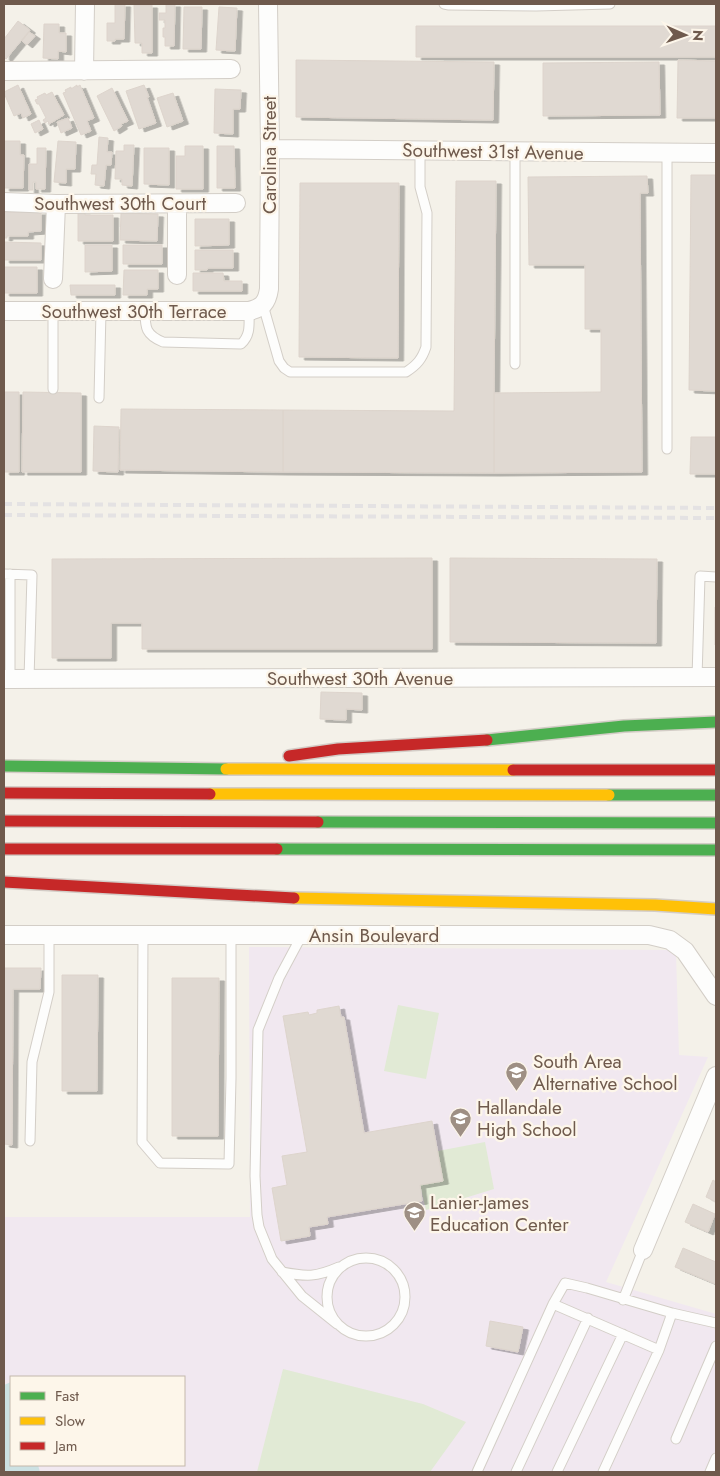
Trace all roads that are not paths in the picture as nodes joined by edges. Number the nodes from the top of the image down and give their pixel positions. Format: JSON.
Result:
{"nodes":[{"id":1,"x":85,"y":4,"type":"edge"},
{"id":2,"x":268,"y":4,"type":"edge"},
{"id":3,"x":444,"y":4,"type":"edge"},
{"id":4,"x":610,"y":4,"type":"edge"},
{"id":5,"x":231,"y":69,"type":"dead end"},
{"id":6,"x":4,"y":71,"type":"edge"},
{"id":7,"x":84,"y":71,"type":"junction"},
{"id":8,"x":270,"y":149,"type":"junction"},
{"id":9,"x":420,"y":150,"type":"junction"},
{"id":10,"x":515,"y":151,"type":"junction"},
{"id":11,"x":668,"y":153,"type":"junction"},
{"id":12,"x":716,"y":153,"type":"edge"},
{"id":13,"x":4,"y":202,"type":"edge"},
{"id":14,"x":236,"y":203,"type":"dead end"},
{"id":15,"x":56,"y":204,"type":"junction"},
{"id":16,"x":177,"y":204,"type":"junction"},
{"id":17,"x":177,"y":275,"type":"dead end"},
{"id":18,"x":53,"y":279,"type":"dead end"},
{"id":19,"x":256,"y":308,"type":"junction"},
{"id":20,"x":4,"y":311,"type":"edge"},
{"id":21,"x":101,"y":311,"type":"junction"},
{"id":22,"x":145,"y":311,"type":"junction"},
{"id":23,"x":53,"y":312,"type":"junction"},
{"id":24,"x":515,"y":364,"type":"dead end"},
{"id":25,"x":53,"y":389,"type":"dead end"},
{"id":26,"x":100,"y":398,"type":"dead end"},
{"id":27,"x":667,"y":449,"type":"dead end"},
{"id":28,"x":7,"y":574,"type":"edge"},
{"id":29,"x":716,"y":577,"type":"edge"},
{"id":30,"x":696,"y":678,"type":"junction"},
{"id":31,"x":716,"y":678,"type":"edge"},
{"id":32,"x":7,"y":679,"type":"edge"},
{"id":33,"x":30,"y":679,"type":"junction"},
{"id":34,"x":716,"y":722,"type":"edge"},
{"id":35,"x":4,"y":766,"type":"edge"},
{"id":36,"x":198,"y":769,"type":"junction"},
{"id":37,"x":716,"y":770,"type":"edge"},
{"id":38,"x":4,"y":793,"type":"edge"},
{"id":39,"x":716,"y":795,"type":"edge"},
{"id":40,"x":4,"y":821,"type":"edge"},
{"id":41,"x":716,"y":823,"type":"edge"},
{"id":42,"x":4,"y":849,"type":"edge"},
{"id":43,"x":716,"y":850,"type":"edge"},
{"id":44,"x":4,"y":882,"type":"edge"},
{"id":45,"x":716,"y":910,"type":"edge"},
{"id":46,"x":4,"y":935,"type":"edge"},
{"id":47,"x":49,"y":935,"type":"junction"},
{"id":48,"x":143,"y":935,"type":"junction"},
{"id":49,"x":231,"y":935,"type":"junction"},
{"id":50,"x":302,"y":935,"type":"junction"},
{"id":51,"x":716,"y":996,"type":"edge"},
{"id":52,"x":716,"y":1076,"type":"edge"},
{"id":53,"x":30,"y":1141,"type":"dead end"},
{"id":54,"x":643,"y":1250,"type":"joint"},
{"id":55,"x":342,"y":1266,"type":"junction"},
{"id":56,"x":282,"y":1272,"type":"junction"},
{"id":57,"x":623,"y":1300,"type":"junction"},
{"id":58,"x":553,"y":1304,"type":"junction"},
{"id":59,"x":672,"y":1313,"type":"junction"},
{"id":60,"x":588,"y":1318,"type":"junction"},
{"id":61,"x":716,"y":1323,"type":"edge"},
{"id":62,"x":337,"y":1324,"type":"junction"},
{"id":63,"x":622,"y":1334,"type":"junction"},
{"id":64,"x":716,"y":1346,"type":"edge"},
{"id":65,"x":659,"y":1350,"type":"junction"},
{"id":66,"x":676,"y":1439,"type":"dead end"},
{"id":67,"x":716,"y":1458,"type":"edge"},
{"id":68,"x":476,"y":1472,"type":"edge"},
{"id":69,"x":516,"y":1472,"type":"edge"},
{"id":70,"x":557,"y":1472,"type":"edge"},
{"id":71,"x":603,"y":1472,"type":"edge"},
{"id":72,"x":710,"y":1472,"type":"edge"}],
"edges":[{"from":1,"to":7,"type":"street"},
{"from":2,"to":8,"type":"street","name":"Carolina Street"},
{"from":3,"to":4,"type":"lane"},
{"from":5,"to":7,"type":"street"},
{"from":6,"to":7,"type":"street"},
{"from":8,"to":9,"type":"street","name":"Southwest 31st Avenue"},
{"from":8,"to":19,"type":"street","name":"Carolina Street"},
{"from":9,"to":10,"type":"street","name":"Southwest 31st Avenue"},
{"from":9,"to":19,"type":"lane"},
{"from":10,"to":11,"type":"street","name":"Southwest 31st Avenue"},
{"from":10,"to":24,"type":"lane"},
{"from":11,"to":12,"type":"street","name":"Southwest 31st Avenue"},
{"from":11,"to":27,"type":"lane"},
{"from":13,"to":15,"type":"street","name":"Southwest 30th Court"},
{"from":14,"to":16,"type":"street","name":"Southwest 30th Court"},
{"from":15,"to":16,"type":"street","name":"Southwest 30th Court"},
{"from":15,"to":18,"type":"street"},
{"from":16,"to":17,"type":"street"},
{"from":19,"to":22,"type":"street","name":"Southwest 30th Terrace"},
{"from":19,"to":22,"type":"lane"},
{"from":20,"to":23,"type":"street","name":"Southwest 30th Terrace"},
{"from":21,"to":22,"type":"street","name":"Southwest 30th Terrace"},
{"from":21,"to":23,"type":"street","name":"Southwest 30th Terrace"},
{"from":21,"to":26,"type":"lane"},
{"from":23,"to":25,"type":"lane"},
{"from":28,"to":32,"type":"lane"},
{"from":28,"to":33,"type":"lane"},
{"from":29,"to":30,"type":"lane"},
{"from":30,"to":31,"type":"street","name":"Southwest 30th Avenue"},
{"from":30,"to":33,"type":"street","name":"Southwest 30th Avenue"},
{"from":32,"to":33,"type":"street","name":"Southwest 30th Avenue"},
{"from":34,"to":36,"type":"highway"},
{"from":35,"to":36,"type":"highway"},
{"from":36,"to":37,"type":"highway"},
{"from":38,"to":39,"type":"highway"},
{"from":40,"to":41,"type":"highway"},
{"from":42,"to":43,"type":"highway"},
{"from":44,"to":45,"type":"highway"},
{"from":46,"to":47,"type":"street","name":"Ansin Boulevard"},
{"from":47,"to":48,"type":"street","name":"Ansin Boulevard"},
{"from":47,"to":53,"type":"lane"},
{"from":48,"to":49,"type":"street","name":"Ansin Boulevard"},
{"from":48,"to":49,"type":"lane"},
{"from":49,"to":50,"type":"street","name":"Ansin Boulevard"},
{"from":50,"to":51,"type":"street","name":"Ansin Boulevard"},
{"from":50,"to":56,"type":"lane"},
{"from":52,"to":54,"type":"street"},
{"from":54,"to":57,"type":"lane"},
{"from":55,"to":56,"type":"lane"},
{"from":55,"to":62,"type":"lane"},
{"from":55,"to":62,"type":"lane"},
{"from":56,"to":62,"type":"lane"},
{"from":57,"to":58,"type":"lane"},
{"from":57,"to":59,"type":"lane"},
{"from":58,"to":60,"type":"lane"},
{"from":58,"to":68,"type":"lane"},
{"from":59,"to":61,"type":"lane"},
{"from":59,"to":65,"type":"lane"},
{"from":60,"to":63,"type":"lane"},
{"from":60,"to":69,"type":"lane"},
{"from":63,"to":65,"type":"lane"},
{"from":63,"to":70,"type":"lane"},
{"from":64,"to":66,"type":"lane"},
{"from":65,"to":71,"type":"lane"},
{"from":67,"to":72,"type":"lane"}]}
